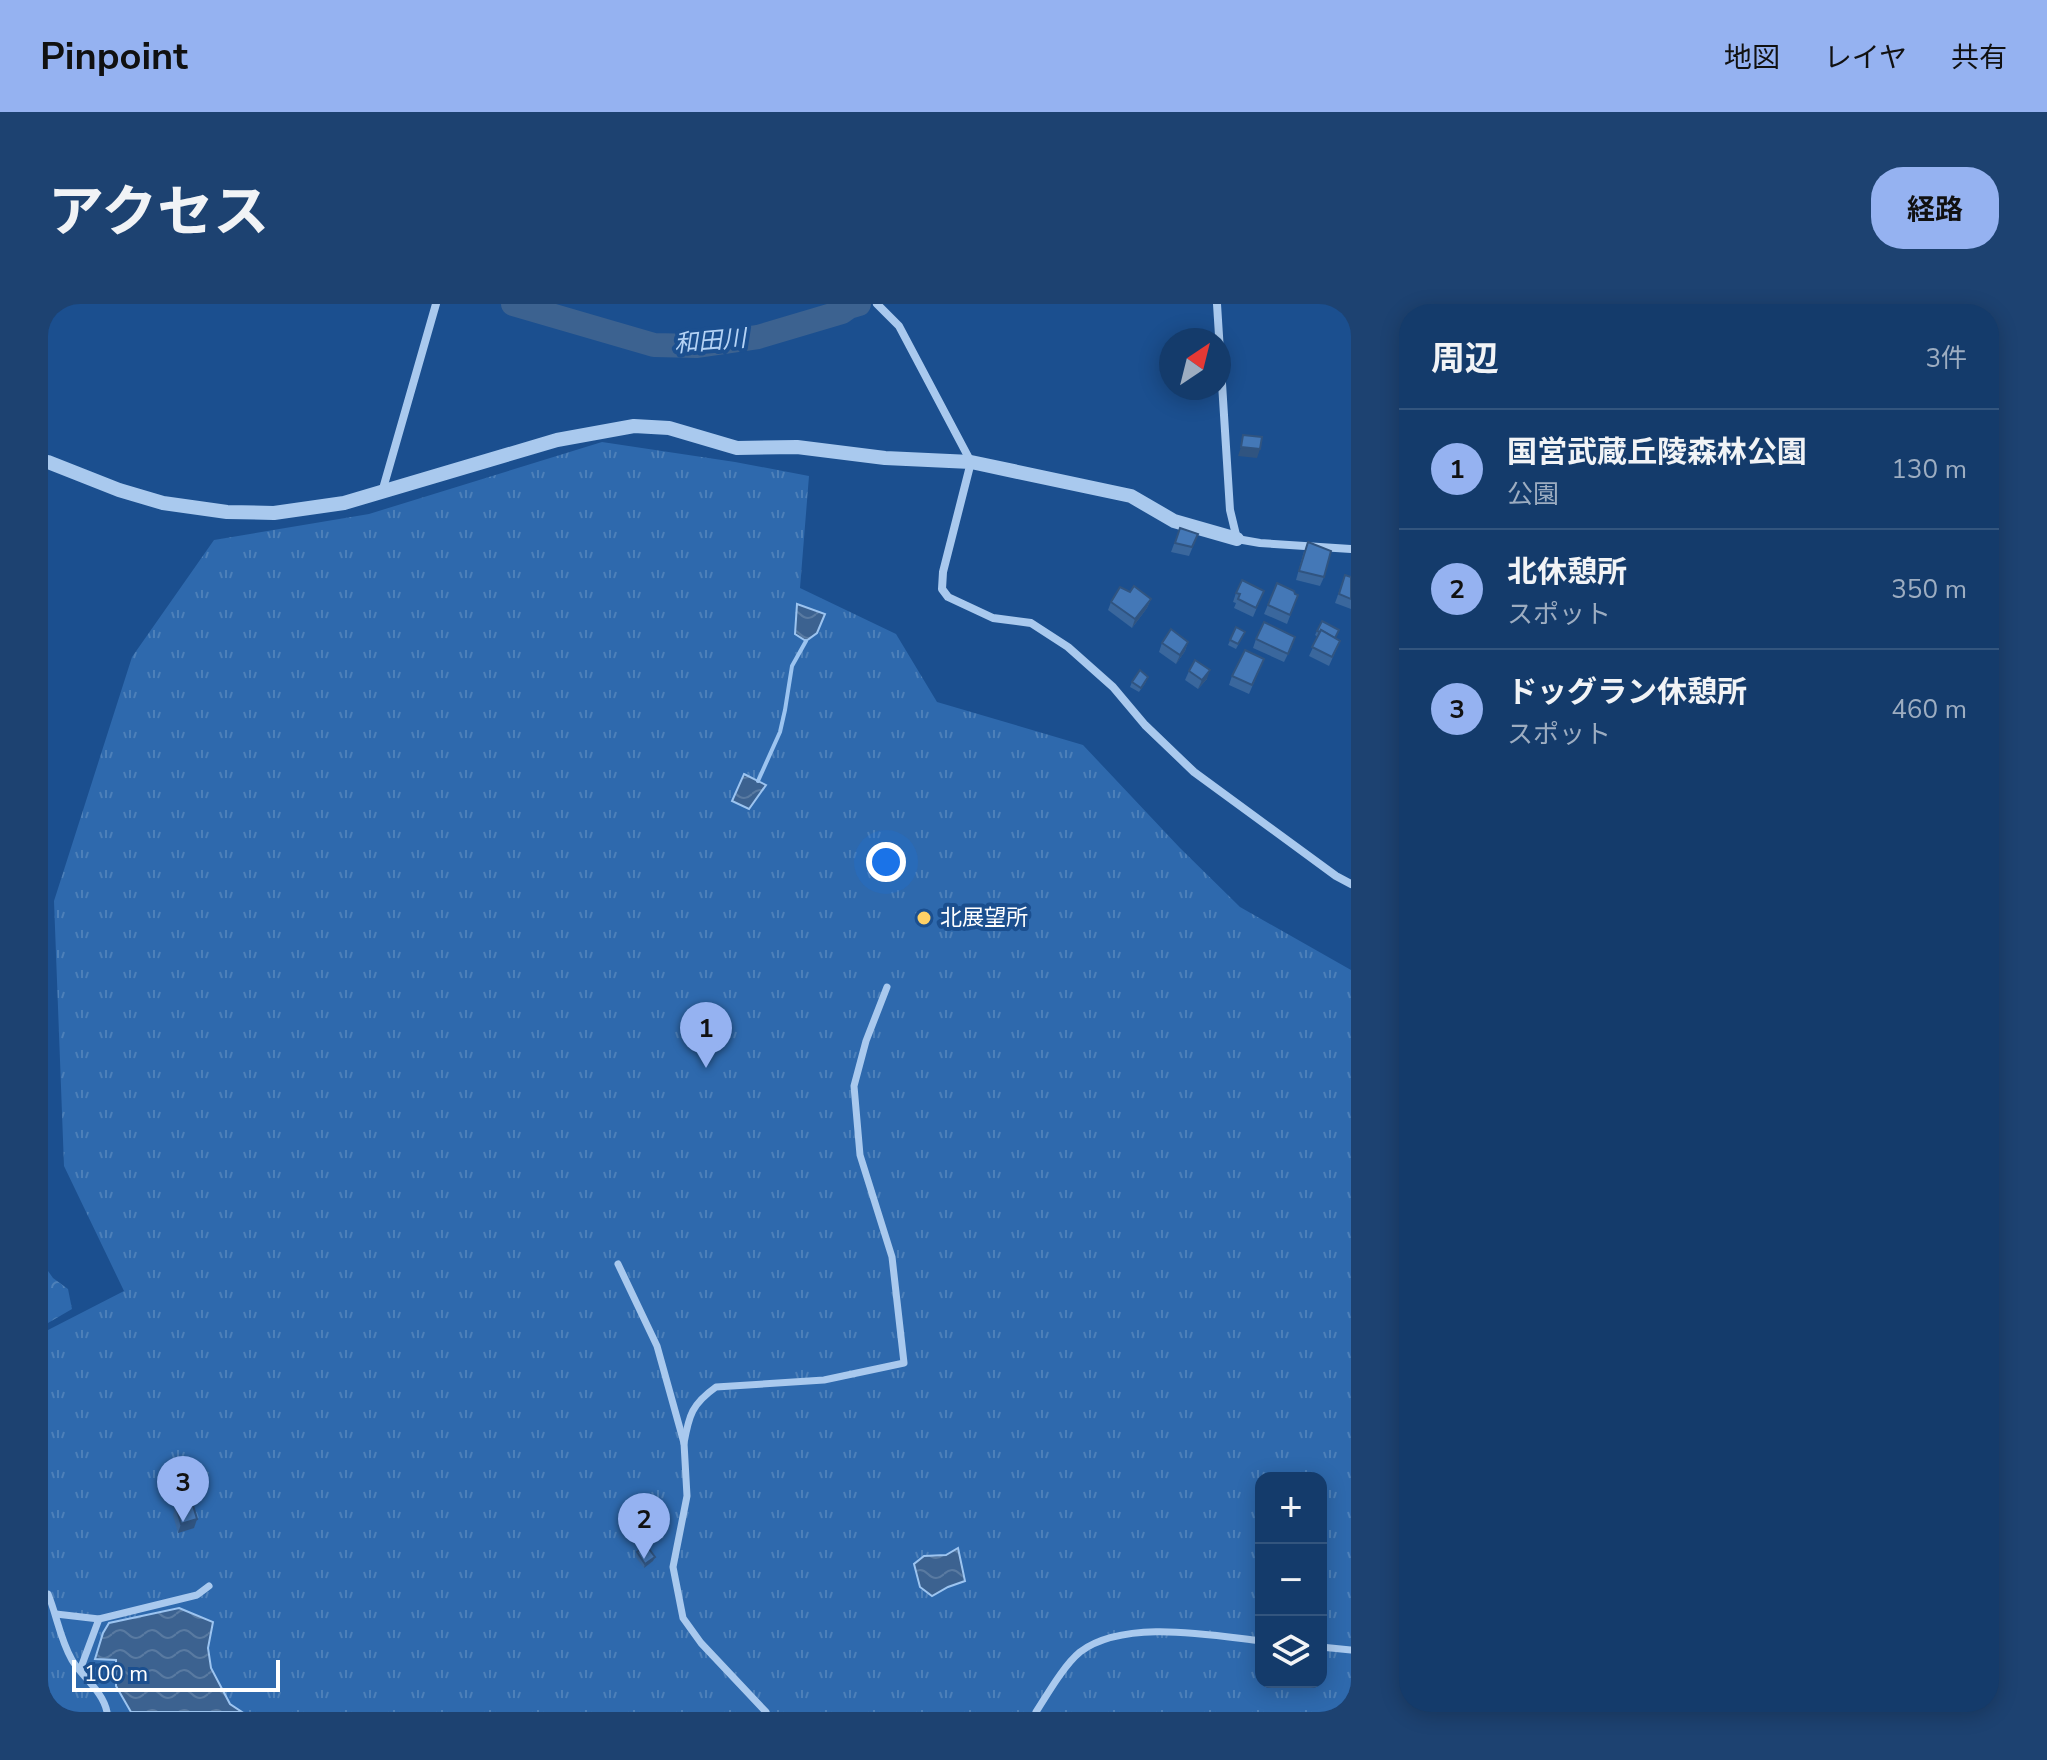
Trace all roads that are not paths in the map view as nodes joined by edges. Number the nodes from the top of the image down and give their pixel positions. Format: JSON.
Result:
{"nodes":[{"id":1,"x":436,"y":304,"type":"edge"},
{"id":2,"x":877,"y":304,"type":"edge"},
{"id":3,"x":1217,"y":304,"type":"edge"},
{"id":4,"x":48,"y":462,"type":"edge"},
{"id":5,"x":971,"y":462,"type":"junction"},
{"id":6,"x":382,"y":493,"type":"junction"},
{"id":7,"x":1237,"y":539,"type":"junction"},
{"id":8,"x":1351,"y":549,"type":"edge"},
{"id":9,"x":1351,"y":884,"type":"edge"},
{"id":10,"x":887,"y":987,"type":"dead end"},
{"id":11,"x":620,"y":1268,"type":"dead end"},
{"id":12,"x":684,"y":1443,"type":"junction"},
{"id":13,"x":209,"y":1586,"type":"dead end"},
{"id":14,"x":48,"y":1594,"type":"edge"},
{"id":15,"x":56,"y":1614,"type":"junction"},
{"id":16,"x":99,"y":1619,"type":"junction"},
{"id":17,"x":1255,"y":1640,"type":"edge"},
{"id":18,"x":1327,"y":1648,"type":"edge"},
{"id":19,"x":1351,"y":1650,"type":"edge"},
{"id":20,"x":80,"y":1670,"type":"junction"},
{"id":21,"x":107,"y":1712,"type":"edge"},
{"id":22,"x":766,"y":1712,"type":"edge"},
{"id":23,"x":1036,"y":1712,"type":"edge"}],
"edges":[{"from":1,"to":6,"type":"street"},
{"from":2,"to":5,"type":"street"},
{"from":3,"to":7,"type":"street"},
{"from":4,"to":6,"type":"street"},
{"from":5,"to":6,"type":"street"},
{"from":5,"to":7,"type":"street"},
{"from":5,"to":9,"type":"street"},
{"from":7,"to":8,"type":"street"},
{"from":10,"to":12,"type":"street"},
{"from":11,"to":12,"type":"street"},
{"from":12,"to":22,"type":"street"},
{"from":13,"to":16,"type":"street"},
{"from":14,"to":15,"type":"street"},
{"from":15,"to":16,"type":"street"},
{"from":15,"to":20,"type":"street"},
{"from":16,"to":20,"type":"street"},
{"from":17,"to":23,"type":"street"},
{"from":18,"to":19,"type":"street"},
{"from":20,"to":21,"type":"street"}]}
